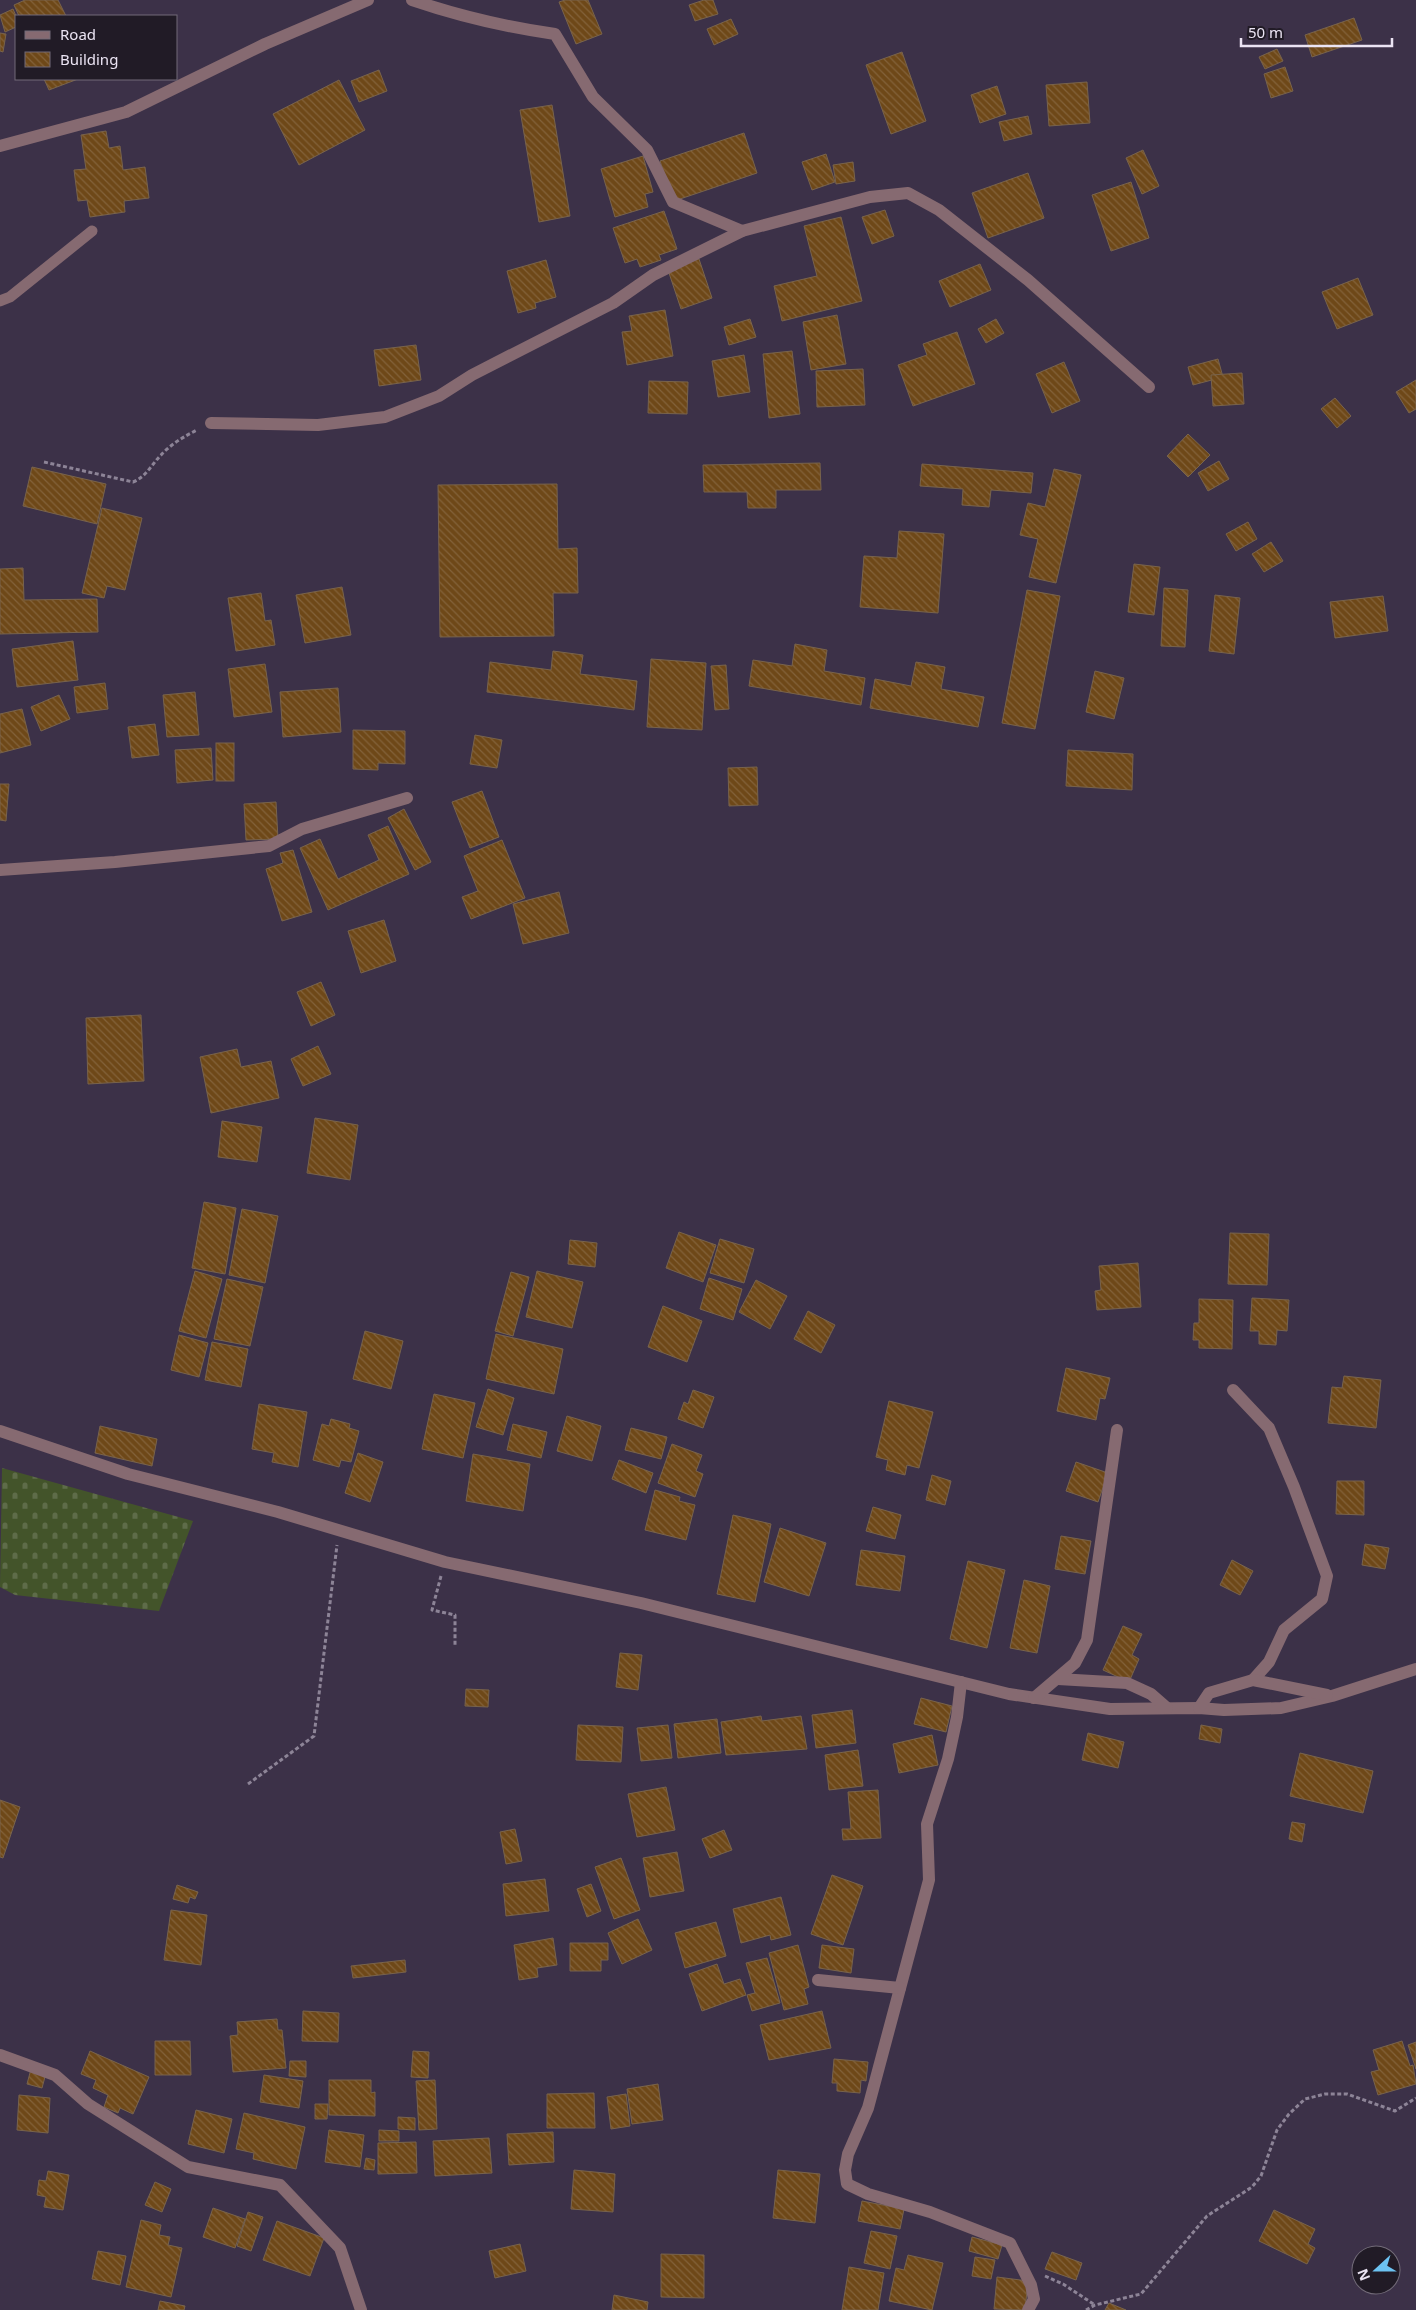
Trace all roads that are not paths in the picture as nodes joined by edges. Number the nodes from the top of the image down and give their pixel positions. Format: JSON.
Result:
{"nodes":[{"id":1,"x":368,"y":0,"type":"edge"},
{"id":2,"x":412,"y":0,"type":"edge"},
{"id":3,"x":0,"y":146,"type":"edge"},
{"id":4,"x":92,"y":231,"type":"dead end"},
{"id":5,"x":742,"y":231,"type":"junction"},
{"id":6,"x":0,"y":301,"type":"edge"},
{"id":7,"x":1149,"y":387,"type":"dead end"},
{"id":8,"x":211,"y":423,"type":"road end"},
{"id":9,"x":407,"y":798,"type":"dead end"},
{"id":10,"x":0,"y":870,"type":"edge"},
{"id":11,"x":1233,"y":1390,"type":"dead end"},
{"id":12,"x":1117,"y":1430,"type":"dead end"},
{"id":13,"x":0,"y":1431,"type":"edge"},
{"id":14,"x":1416,"y":1669,"type":"edge"},
{"id":15,"x":1058,"y":1679,"type":"junction"},
{"id":16,"x":1253,"y":1680,"type":"junction"},
{"id":17,"x":961,"y":1682,"type":"junction"},
{"id":18,"x":1332,"y":1696,"type":"junction"},
{"id":19,"x":1034,"y":1698,"type":"junction"},
{"id":20,"x":1167,"y":1708,"type":"junction"},
{"id":21,"x":1199,"y":1708,"type":"junction"},
{"id":22,"x":818,"y":1980,"type":"dead end"},
{"id":23,"x":900,"y":1988,"type":"junction"},
{"id":24,"x":0,"y":2055,"type":"edge"},
{"id":25,"x":361,"y":2310,"type":"edge"},
{"id":26,"x":1028,"y":2310,"type":"edge"}],
"edges":[{"from":1,"to":3,"type":"street"},
{"from":2,"to":5,"type":"street"},
{"from":4,"to":6,"type":"lane"},
{"from":5,"to":7,"type":"street"},
{"from":5,"to":8,"type":"street"},
{"from":9,"to":10,"type":"street"},
{"from":11,"to":16,"type":"street"},
{"from":12,"to":15,"type":"street"},
{"from":13,"to":17,"type":"street"},
{"from":14,"to":18,"type":"street"},
{"from":15,"to":19,"type":"street"},
{"from":15,"to":20,"type":"street"},
{"from":16,"to":18,"type":"street"},
{"from":16,"to":21,"type":"street"},
{"from":17,"to":19,"type":"street"},
{"from":17,"to":23,"type":"street"},
{"from":18,"to":21,"type":"street"},
{"from":19,"to":20,"type":"street"},
{"from":20,"to":21,"type":"street"},
{"from":22,"to":23,"type":"street"},
{"from":23,"to":26,"type":"street"},
{"from":24,"to":25,"type":"street"}]}
